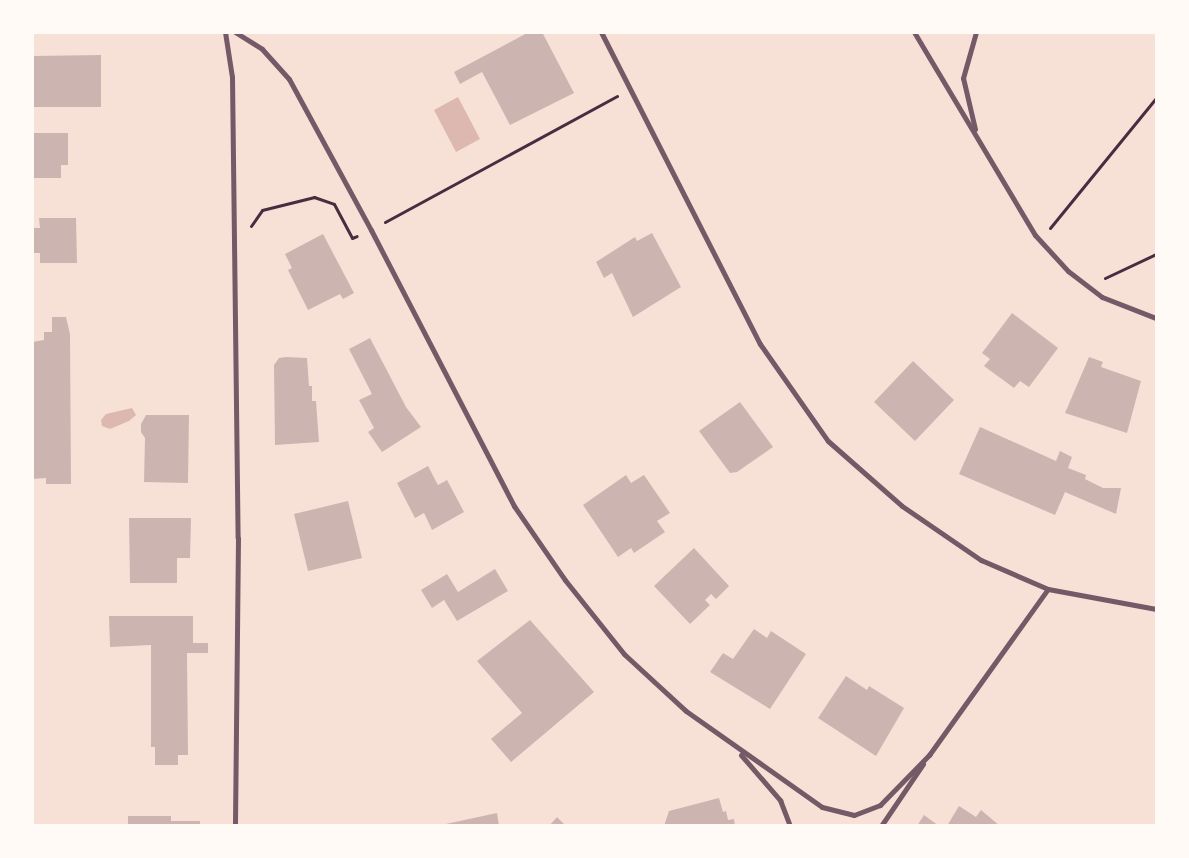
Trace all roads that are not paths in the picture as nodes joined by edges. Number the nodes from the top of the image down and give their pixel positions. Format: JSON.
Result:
{"nodes":[{"id":1,"x":225,"y":32,"type":"edge"},
{"id":2,"x":235,"y":32,"type":"edge"},
{"id":3,"x":601,"y":32,"type":"edge"},
{"id":4,"x":914,"y":32,"type":"edge"},
{"id":5,"x":976,"y":32,"type":"edge"},
{"id":6,"x":976,"y":134,"type":"junction"},
{"id":7,"x":1156,"y":318,"type":"edge"},
{"id":8,"x":1048,"y":589,"type":"junction"},
{"id":9,"x":1156,"y":609,"type":"edge"},
{"id":10,"x":737,"y":750,"type":"junction"},
{"id":11,"x":930,"y":754,"type":"junction"},
{"id":12,"x":235,"y":826,"type":"edge"},
{"id":13,"x":790,"y":826,"type":"edge"},
{"id":14,"x":882,"y":826,"type":"edge"}],
"edges":[{"from":1,"to":12,"type":"street"},
{"from":2,"to":10,"type":"street"},
{"from":3,"to":8,"type":"street"},
{"from":4,"to":6,"type":"street"},
{"from":5,"to":6,"type":"street"},
{"from":6,"to":7,"type":"street"},
{"from":8,"to":9,"type":"street"},
{"from":8,"to":11,"type":"street"},
{"from":10,"to":11,"type":"street"},
{"from":10,"to":13,"type":"street"},
{"from":11,"to":14,"type":"street"}]}
